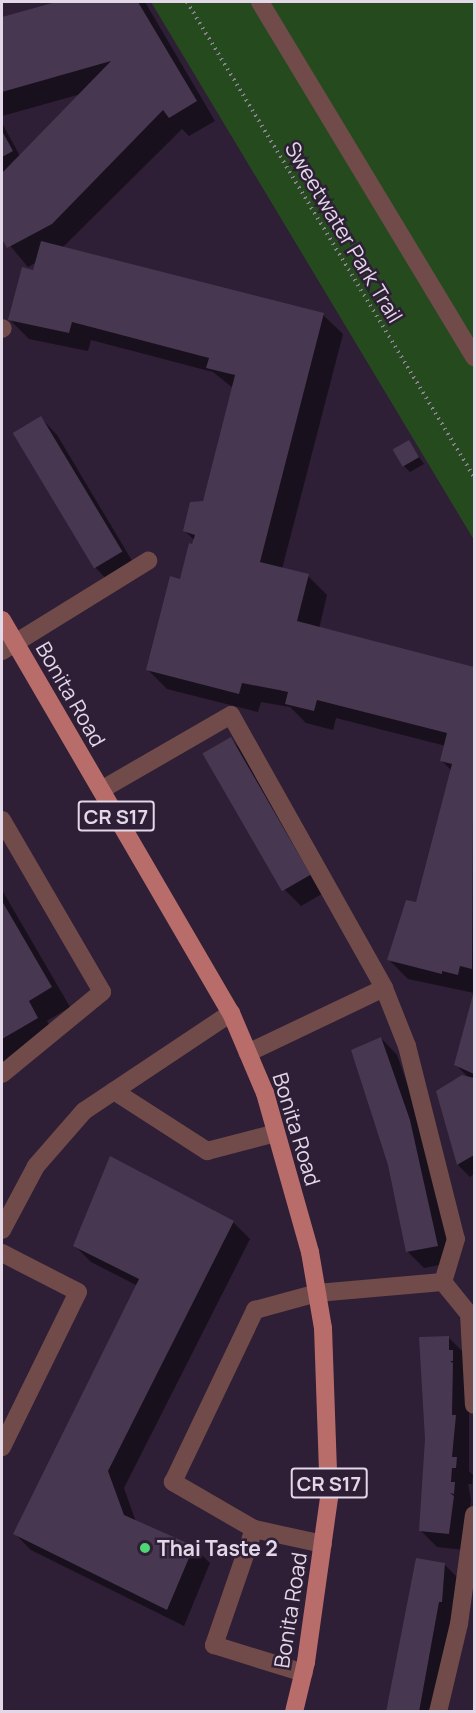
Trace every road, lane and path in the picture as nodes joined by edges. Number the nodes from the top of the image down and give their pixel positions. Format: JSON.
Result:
{"nodes":[{"id":1,"x":187,"y":2,"type":"edge"},
{"id":2,"x":260,"y":2,"type":"edge"},
{"id":3,"x":474,"y":357,"type":"edge"},
{"id":4,"x":474,"y":477,"type":"edge"},
{"id":5,"x":148,"y":561,"type":"dead end"},
{"id":6,"x":2,"y":620,"type":"edge"},
{"id":7,"x":8,"y":647,"type":"edge"},
{"id":8,"x":101,"y":790,"type":"junction"},
{"id":9,"x":2,"y":820,"type":"edge"},
{"id":10,"x":384,"y":988,"type":"junction"},
{"id":11,"x":231,"y":1013,"type":"junction"},
{"id":12,"x":248,"y":1053,"type":"junction"},
{"id":13,"x":2,"y":1074,"type":"edge"},
{"id":14,"x":114,"y":1091,"type":"junction"},
{"id":15,"x":276,"y":1133,"type":"junction"},
{"id":16,"x":5,"y":1209,"type":"edge"},
{"id":17,"x":2,"y":1230,"type":"edge"},
{"id":18,"x":2,"y":1253,"type":"edge"},
{"id":19,"x":443,"y":1282,"type":"junction"},
{"id":20,"x":317,"y":1293,"type":"junction"},
{"id":21,"x":474,"y":1405,"type":"edge"},
{"id":22,"x":2,"y":1447,"type":"edge"},
{"id":23,"x":474,"y":1515,"type":"edge"},
{"id":24,"x":254,"y":1529,"type":"junction"},
{"id":25,"x":323,"y":1544,"type":"junction"},
{"id":26,"x":303,"y":1672,"type":"junction"},
{"id":27,"x":294,"y":1712,"type":"edge"},
{"id":28,"x":438,"y":1712,"type":"edge"}],
"edges":[{"from":1,"to":4,"type":"path","name":"Sweetwater Park Trail"},
{"from":2,"to":3,"type":"street"},
{"from":5,"to":7,"type":"street"},
{"from":6,"to":7,"type":"main road","name":"Bonita Road","number":"CR S17"},
{"from":7,"to":8,"type":"main road","name":"Bonita Road","number":"CR S17"},
{"from":8,"to":10,"type":"street"},
{"from":8,"to":11,"type":"main road","name":"Bonita Road","number":"CR S17"},
{"from":9,"to":13,"type":"street"},
{"from":10,"to":12,"type":"street"},
{"from":10,"to":19,"type":"street"},
{"from":11,"to":12,"type":"main road","name":"Bonita Road","number":"CR S17"},
{"from":11,"to":14,"type":"street"},
{"from":12,"to":15,"type":"main road","name":"Bonita Road","number":"CR S17"},
{"from":14,"to":15,"type":"street"},
{"from":14,"to":16,"type":"street"},
{"from":15,"to":20,"type":"main road","name":"Bonita Road","number":"CR S17"},
{"from":16,"to":17,"type":"street"},
{"from":18,"to":22,"type":"street"},
{"from":19,"to":20,"type":"street"},
{"from":19,"to":21,"type":"street"},
{"from":20,"to":24,"type":"street"},
{"from":20,"to":25,"type":"main road","name":"Bonita Road","number":"CR S17"},
{"from":23,"to":28,"type":"street"},
{"from":24,"to":25,"type":"street"},
{"from":24,"to":26,"type":"street"},
{"from":25,"to":26,"type":"main road","name":"Bonita Road","number":"CR S17"},
{"from":26,"to":27,"type":"main road","name":"Bonita Road","number":"CR S17"}]}
